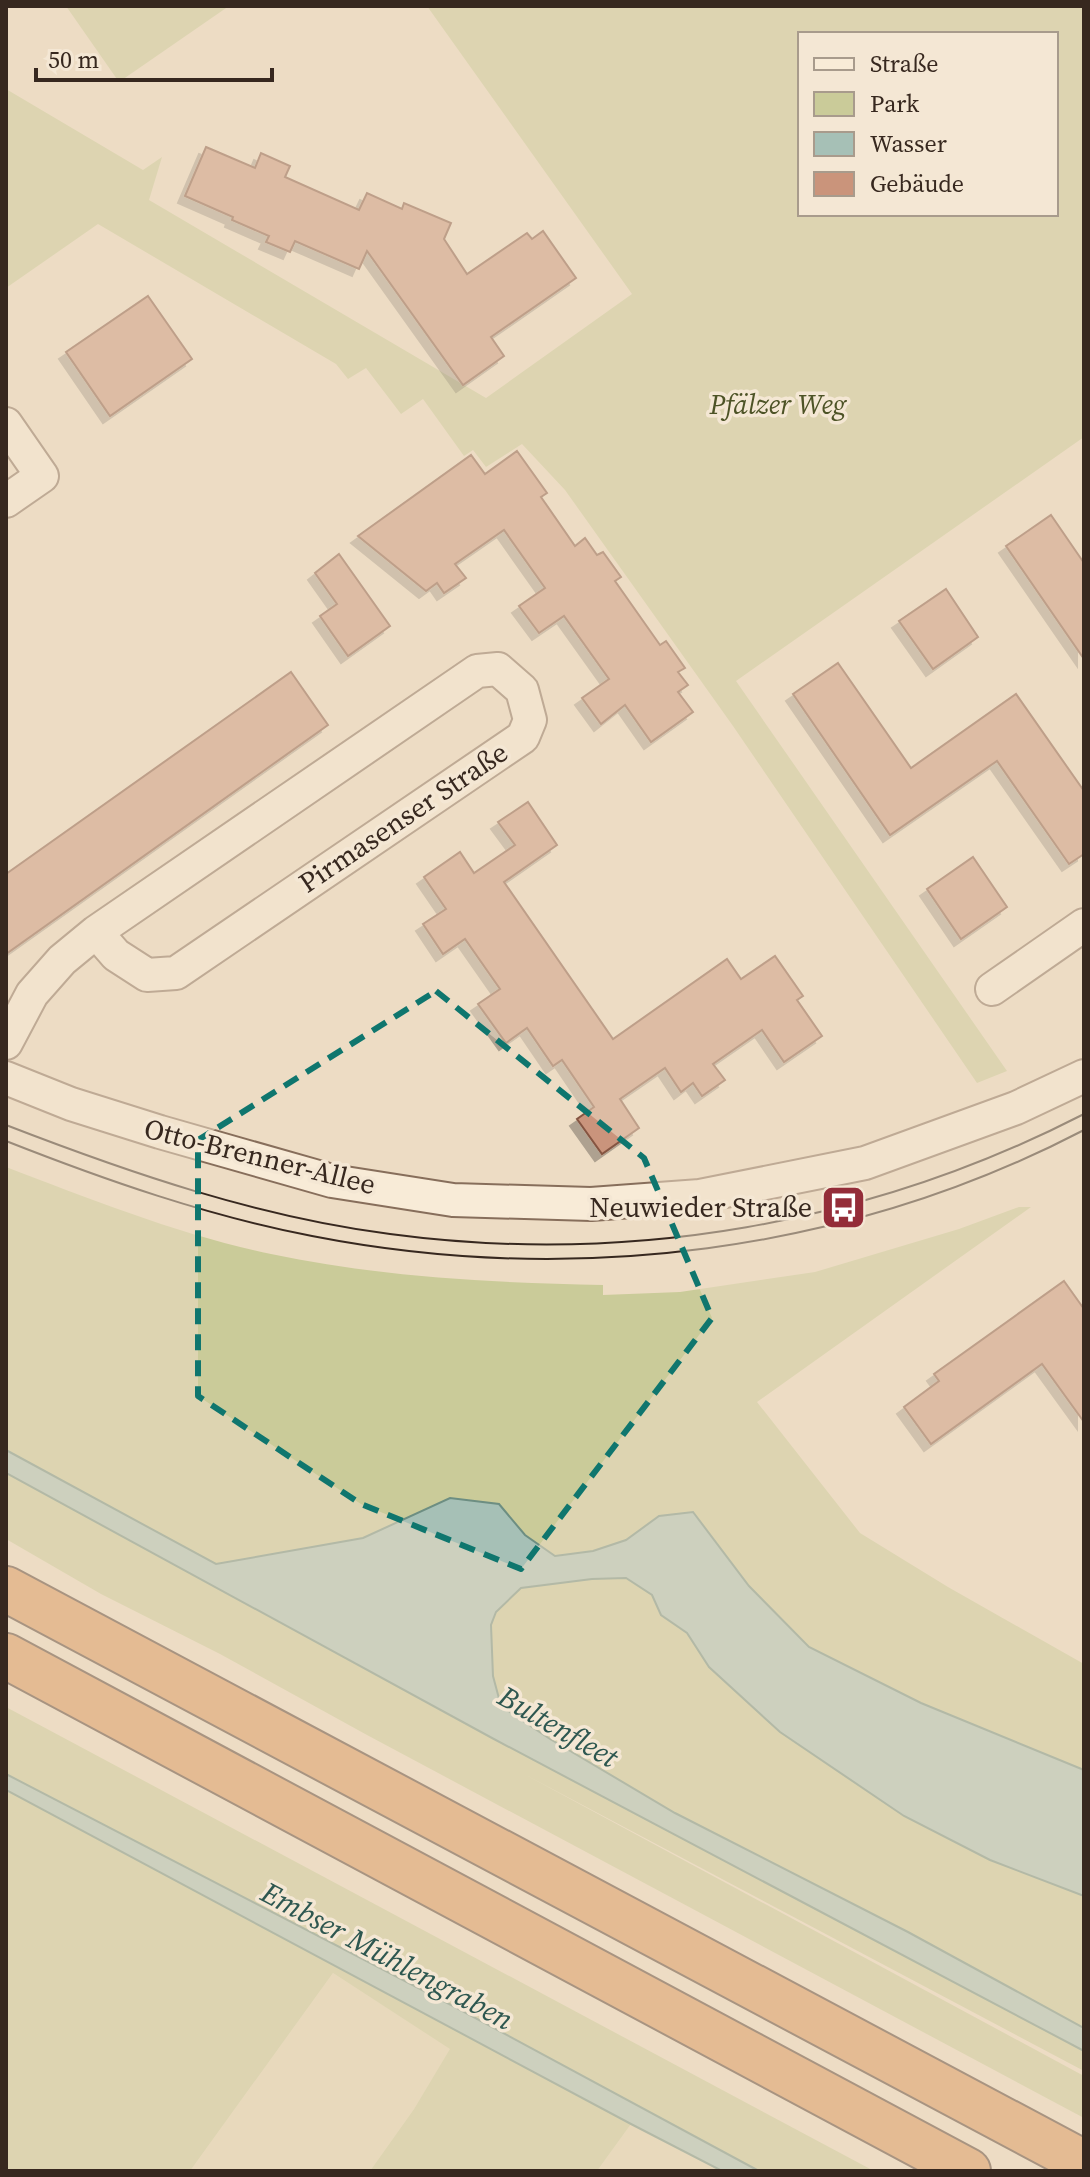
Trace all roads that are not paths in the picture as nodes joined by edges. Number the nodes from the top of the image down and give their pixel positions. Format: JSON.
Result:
{"nodes":[{"id":1,"x":6,"y":424,"type":"edge"},
{"id":2,"x":6,"y":501,"type":"edge"},
{"id":3,"x":1084,"y":925,"type":"edge"},
{"id":4,"x":96,"y":932,"type":"junction"},
{"id":5,"x":992,"y":989,"type":"dead end"},
{"id":6,"x":6,"y":1043,"type":"edge"},
{"id":7,"x":6,"y":1078,"type":"edge"},
{"id":8,"x":1082,"y":1081,"type":"edge"},
{"id":9,"x":6,"y":1589,"type":"edge"},
{"id":10,"x":6,"y":1656,"type":"edge"},
{"id":11,"x":1084,"y":2163,"type":"edge"},
{"id":12,"x":968,"y":2171,"type":"edge"}],
"edges":[{"from":1,"to":2,"type":"street"},
{"from":3,"to":5,"type":"street"},
{"from":4,"to":4,"type":"street","name":"Pirmasenser Straße"},
{"from":4,"to":6,"type":"street","name":"Pirmasenser Straße"},
{"from":7,"to":8,"type":"street","name":"Otto-Brenner-Allee"},
{"from":9,"to":11,"type":"highway"},
{"from":10,"to":12,"type":"highway"}]}
